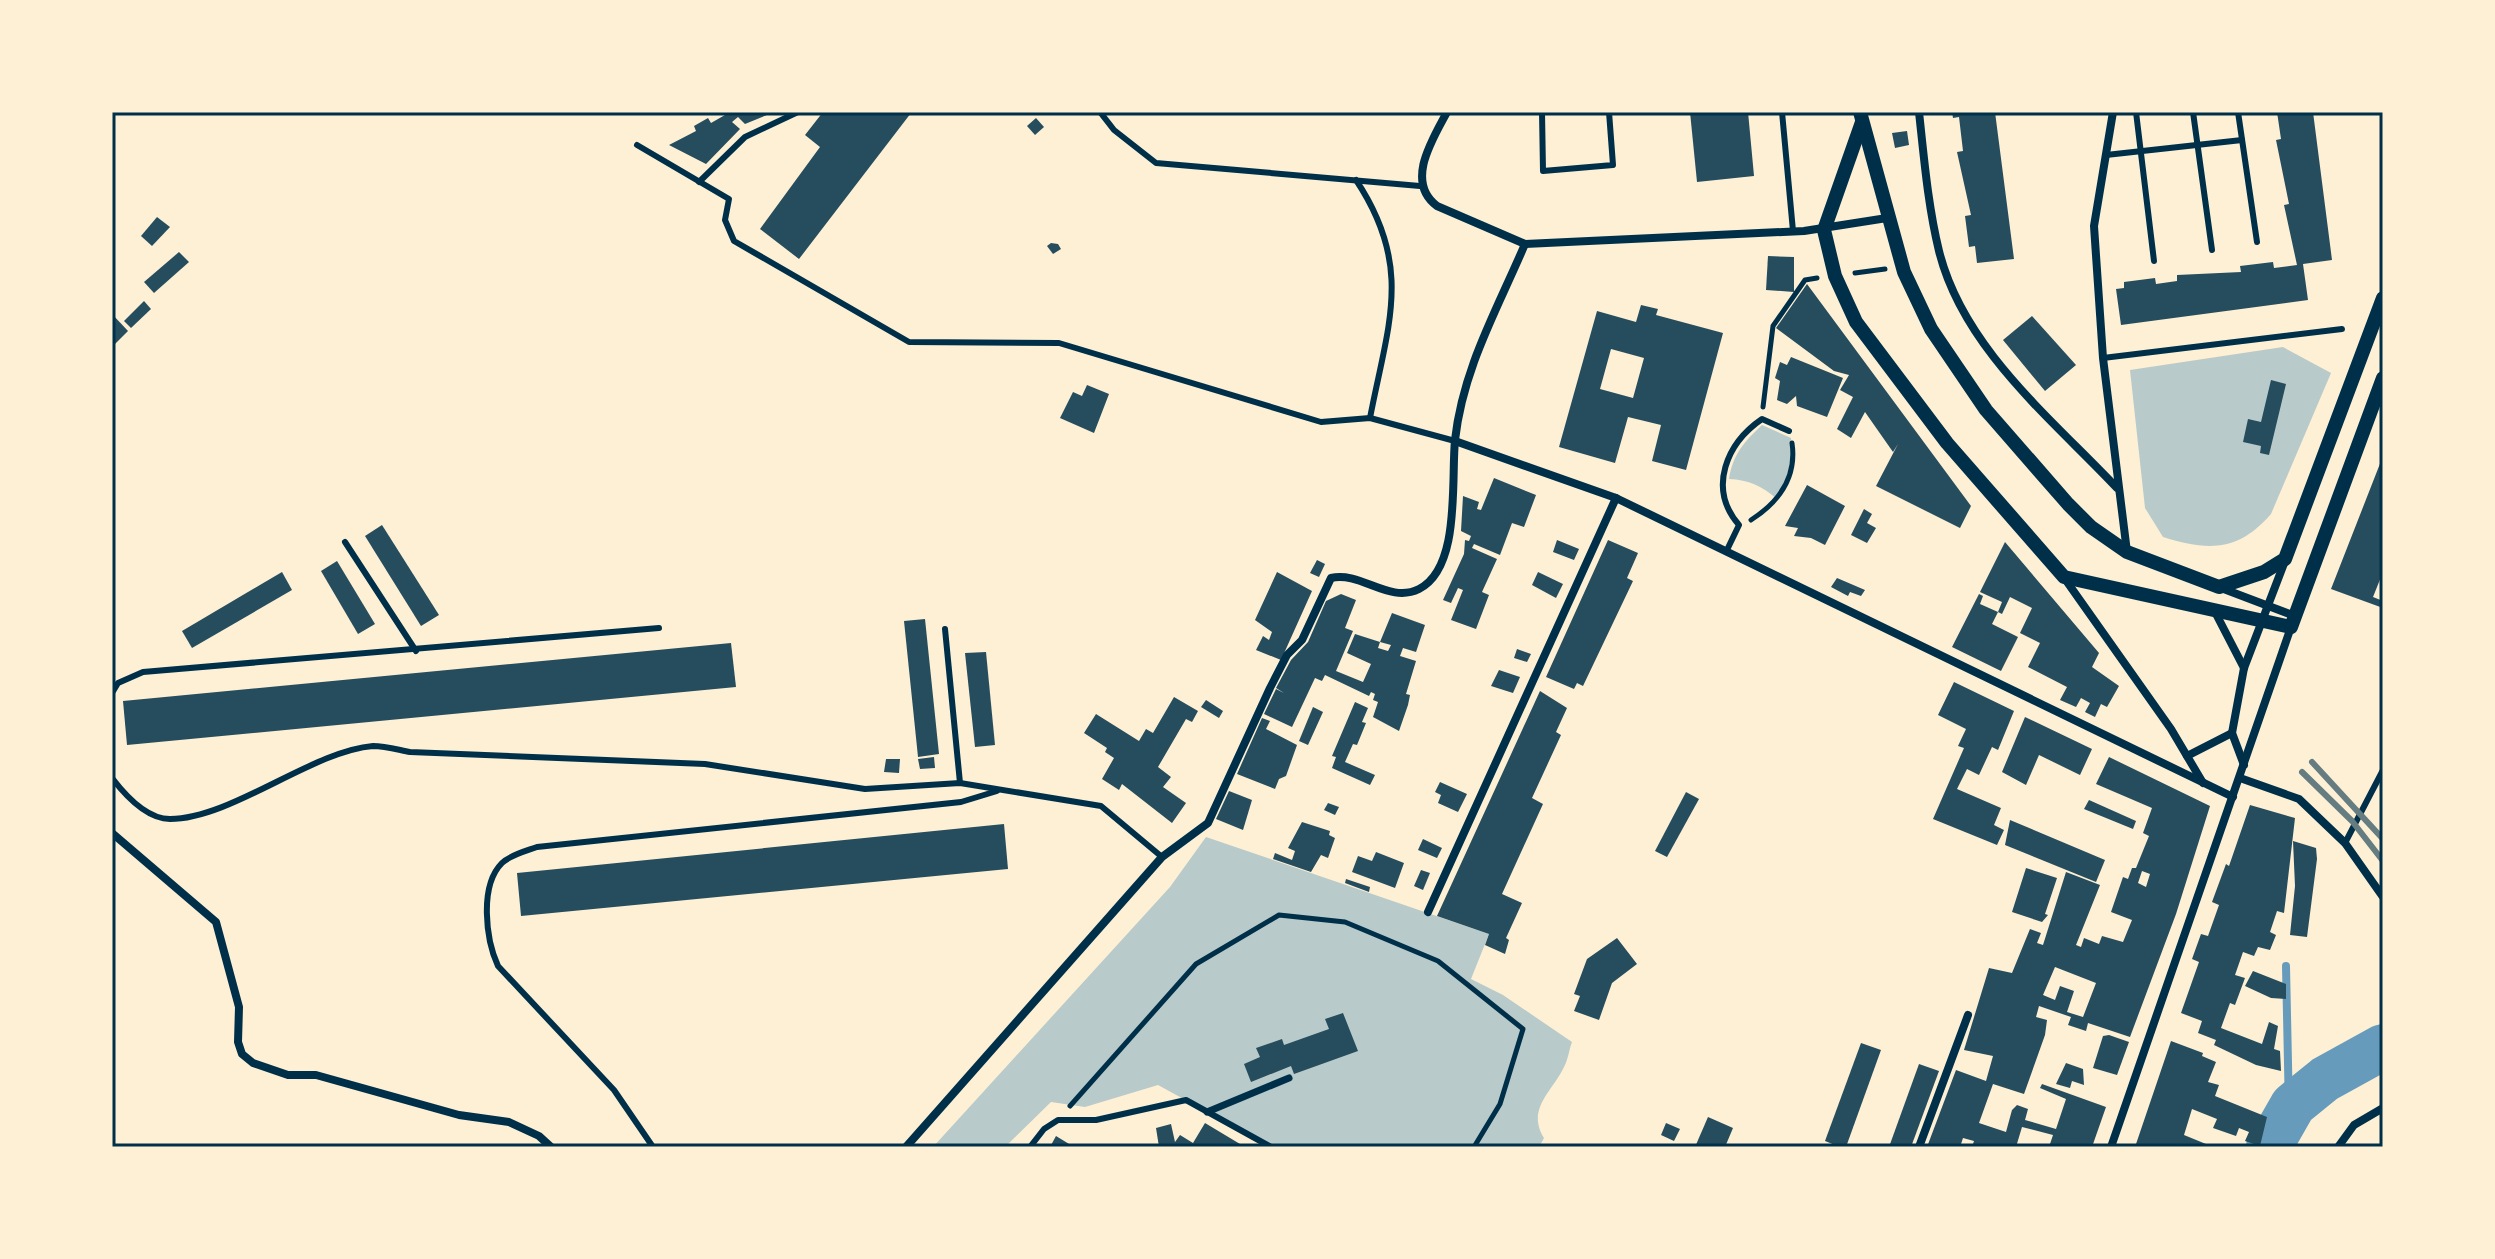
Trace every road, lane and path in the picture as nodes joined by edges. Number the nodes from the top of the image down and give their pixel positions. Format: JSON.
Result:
{"nodes":[{"id":1,"x":798,"y":112,"type":"edge"},
{"id":2,"x":1100,"y":112,"type":"edge"},
{"id":3,"x":1447,"y":112,"type":"edge"},
{"id":4,"x":1542,"y":112,"type":"edge"},
{"id":5,"x":1609,"y":112,"type":"edge"},
{"id":6,"x":1782,"y":112,"type":"edge"},
{"id":7,"x":1919,"y":112,"type":"edge"},
{"id":8,"x":2113,"y":112,"type":"edge"},
{"id":9,"x":2136,"y":112,"type":"edge"},
{"id":10,"x":2193,"y":112,"type":"edge"},
{"id":11,"x":2238,"y":112,"type":"edge"},
{"id":12,"x":1861,"y":117,"type":"edge"},
{"id":13,"x":2242,"y":140,"type":"junction"},
{"id":14,"x":637,"y":145,"type":"dead end"},
{"id":15,"x":2197,"y":145,"type":"junction"},
{"id":16,"x":2141,"y":153,"type":"junction"},
{"id":17,"x":2106,"y":155,"type":"junction"},
{"id":18,"x":1356,"y":180,"type":"junction"},
{"id":19,"x":699,"y":182,"type":"junction"},
{"id":20,"x":1420,"y":186,"type":"junction"},
{"id":21,"x":1887,"y":218,"type":"junction"},
{"id":22,"x":1824,"y":230,"type":"junction"},
{"id":23,"x":1793,"y":231,"type":"junction"},
{"id":24,"x":2257,"y":242,"type":"dead end"},
{"id":25,"x":1525,"y":244,"type":"junction"},
{"id":26,"x":2212,"y":250,"type":"dead end"},
{"id":27,"x":2154,"y":261,"type":"dead end"},
{"id":28,"x":2383,"y":298,"type":"edge"},
{"id":29,"x":2342,"y":329,"type":"dead end"},
{"id":30,"x":2103,"y":358,"type":"junction"},
{"id":31,"x":2383,"y":378,"type":"edge"},
{"id":32,"x":1370,"y":418,"type":"junction"},
{"id":33,"x":1789,"y":431,"type":"joint"},
{"id":34,"x":1455,"y":441,"type":"junction"},
{"id":35,"x":2118,"y":489,"type":"junction"},
{"id":36,"x":1616,"y":498,"type":"junction"},
{"id":37,"x":1759,"y":514,"type":"dead end"},
{"id":38,"x":345,"y":542,"type":"dead end"},
{"id":39,"x":1726,"y":552,"type":"junction"},
{"id":40,"x":2127,"y":552,"type":"junction"},
{"id":41,"x":2285,"y":559,"type":"junction"},
{"id":42,"x":2064,"y":577,"type":"junction"},
{"id":43,"x":2219,"y":587,"type":"junction"},
{"id":44,"x":2269,"y":606,"type":"junction"},
{"id":45,"x":2214,"y":610,"type":"junction"},
{"id":46,"x":2263,"y":621,"type":"junction"},
{"id":47,"x":2293,"y":621,"type":"junction"},
{"id":48,"x":659,"y":628,"type":"dead end"},
{"id":49,"x":945,"y":629,"type":"dead end"},
{"id":50,"x":416,"y":651,"type":"junction"},
{"id":51,"x":2244,"y":668,"type":"junction"},
{"id":52,"x":112,"y":693,"type":"edge"},
{"id":53,"x":2232,"y":733,"type":"junction"},
{"id":54,"x":2187,"y":756,"type":"junction"},
{"id":55,"x":2244,"y":766,"type":"junction"},
{"id":56,"x":2383,"y":770,"type":"edge"},
{"id":57,"x":112,"y":778,"type":"edge"},
{"id":58,"x":2240,"y":778,"type":"junction"},
{"id":59,"x":960,"y":783,"type":"junction"},
{"id":60,"x":2203,"y":784,"type":"junction"},
{"id":61,"x":1000,"y":790,"type":"junction"},
{"id":62,"x":2233,"y":797,"type":"junction"},
{"id":63,"x":112,"y":833,"type":"edge"},
{"id":64,"x":2345,"y":843,"type":"junction"},
{"id":65,"x":1162,"y":857,"type":"junction"},
{"id":66,"x":2383,"y":897,"type":"edge"},
{"id":67,"x":1428,"y":912,"type":"dead end"},
{"id":68,"x":1968,"y":1015,"type":"dead end"},
{"id":69,"x":1289,"y":1078,"type":"dead end"},
{"id":70,"x":2383,"y":1108,"type":"edge"},
{"id":71,"x":1207,"y":1112,"type":"junction"},
{"id":72,"x":1058,"y":1120,"type":"junction"},
{"id":73,"x":551,"y":1147,"type":"edge"},
{"id":74,"x":653,"y":1147,"type":"edge"},
{"id":75,"x":906,"y":1147,"type":"edge"},
{"id":76,"x":1030,"y":1147,"type":"edge"},
{"id":77,"x":1271,"y":1147,"type":"edge"},
{"id":78,"x":1474,"y":1147,"type":"edge"},
{"id":79,"x":1919,"y":1147,"type":"edge"},
{"id":80,"x":2111,"y":1147,"type":"edge"},
{"id":81,"x":2338,"y":1147,"type":"edge"}],
"edges":[{"from":1,"to":19,"type":"lane"},
{"from":2,"to":18,"type":"lane"},
{"from":3,"to":20,"type":"street"},
{"from":4,"to":5,"type":"lane"},
{"from":6,"to":23,"type":"lane"},
{"from":7,"to":35,"type":"street"},
{"from":8,"to":17,"type":"street"},
{"from":9,"to":16,"type":"lane"},
{"from":10,"to":15,"type":"lane"},
{"from":11,"to":13,"type":"lane"},
{"from":12,"to":21,"type":"street"},
{"from":12,"to":22,"type":"street"},
{"from":13,"to":15,"type":"lane"},
{"from":13,"to":24,"type":"lane"},
{"from":14,"to":19,"type":"lane"},
{"from":15,"to":16,"type":"lane"},
{"from":15,"to":26,"type":"lane"},
{"from":16,"to":17,"type":"lane"},
{"from":16,"to":27,"type":"lane"},
{"from":17,"to":30,"type":"street"},
{"from":18,"to":20,"type":"lane"},
{"from":18,"to":32,"type":"lane"},
{"from":19,"to":32,"type":"lane"},
{"from":20,"to":25,"type":"street"},
{"from":21,"to":22,"type":"street"},
{"from":21,"to":40,"type":"street"},
{"from":22,"to":23,"type":"street"},
{"from":22,"to":42,"type":"street"},
{"from":23,"to":25,"type":"street"},
{"from":25,"to":34,"type":"street"},
{"from":28,"to":41,"type":"street"},
{"from":29,"to":30,"type":"lane"},
{"from":30,"to":35,"type":"street"},
{"from":31,"to":47,"type":"street"},
{"from":32,"to":34,"type":"lane"},
{"from":33,"to":37,"type":"path"},
{"from":33,"to":39,"type":"lane"},
{"from":34,"to":36,"type":"street"},
{"from":34,"to":65,"type":"street"},
{"from":35,"to":40,"type":"street"},
{"from":36,"to":39,"type":"street"},
{"from":36,"to":67,"type":"street"},
{"from":38,"to":50,"type":"lane"},
{"from":39,"to":60,"type":"street"},
{"from":40,"to":43,"type":"street"},
{"from":41,"to":43,"type":"street"},
{"from":41,"to":44,"type":"street"},
{"from":42,"to":45,"type":"street"},
{"from":42,"to":54,"type":"street"},
{"from":43,"to":44,"type":"street"},
{"from":44,"to":46,"type":"street"},
{"from":44,"to":47,"type":"street"},
{"from":45,"to":46,"type":"street"},
{"from":45,"to":51,"type":"street"},
{"from":46,"to":47,"type":"street"},
{"from":46,"to":51,"type":"street"},
{"from":47,"to":55,"type":"street"},
{"from":48,"to":50,"type":"lane"},
{"from":49,"to":59,"type":"lane"},
{"from":50,"to":52,"type":"lane"},
{"from":51,"to":53,"type":"street"},
{"from":53,"to":54,"type":"street"},
{"from":53,"to":55,"type":"street"},
{"from":54,"to":60,"type":"street"},
{"from":55,"to":58,"type":"street"},
{"from":56,"to":64,"type":"lane"},
{"from":57,"to":59,"type":"lane"},
{"from":58,"to":62,"type":"street"},
{"from":58,"to":64,"type":"street"},
{"from":59,"to":61,"type":"lane"},
{"from":60,"to":62,"type":"street"},
{"from":61,"to":65,"type":"lane"},
{"from":61,"to":74,"type":"lane"},
{"from":62,"to":80,"type":"street"},
{"from":63,"to":73,"type":"street"},
{"from":64,"to":66,"type":"street"},
{"from":65,"to":75,"type":"street"},
{"from":68,"to":79,"type":"street"},
{"from":69,"to":71,"type":"street"},
{"from":70,"to":81,"type":"street"},
{"from":71,"to":72,"type":"lane"},
{"from":71,"to":77,"type":"lane"},
{"from":72,"to":76,"type":"lane"},
{"from":72,"to":78,"type":"path"}]}
